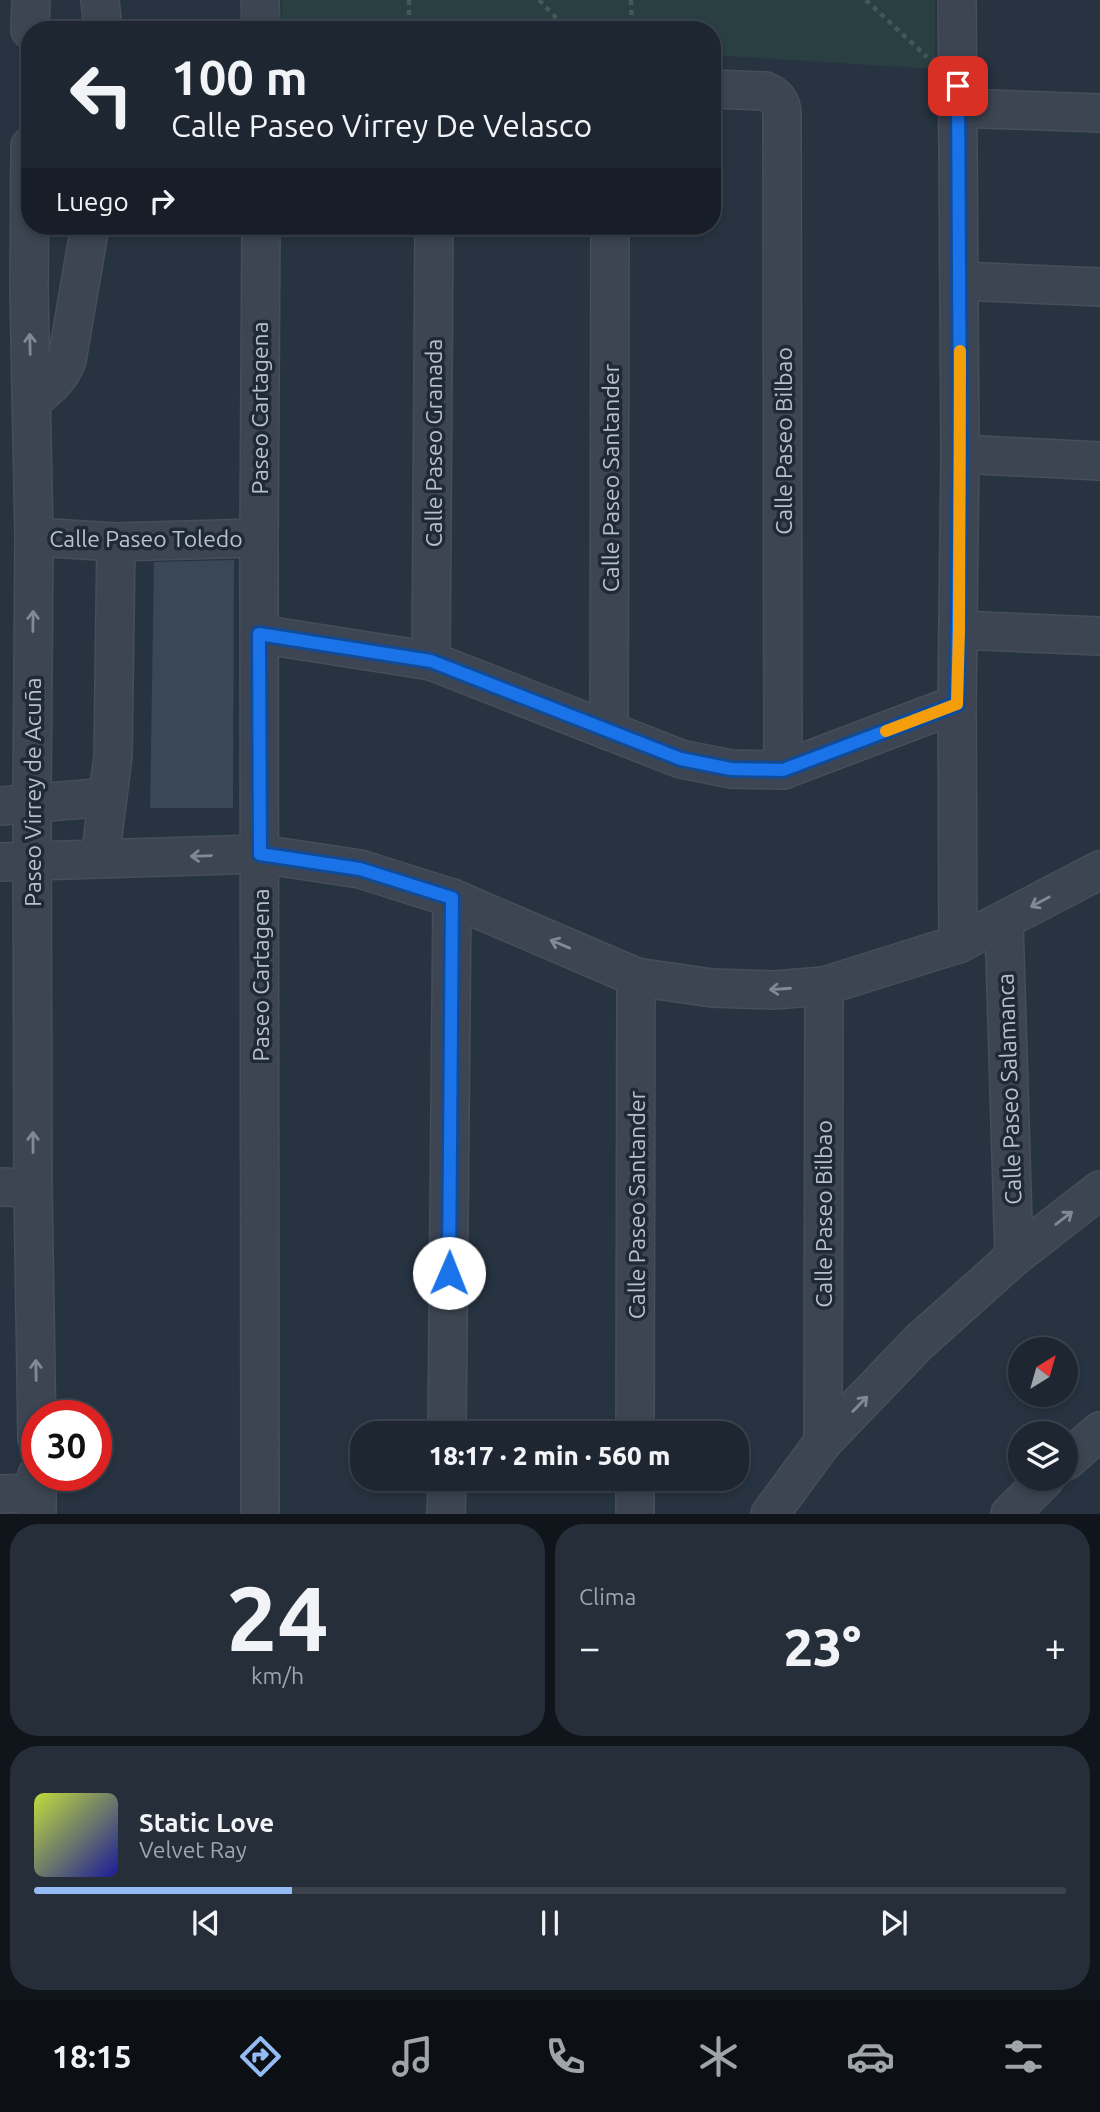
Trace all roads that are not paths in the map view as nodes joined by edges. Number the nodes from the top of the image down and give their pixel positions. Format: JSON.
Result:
{"nodes":[{"id":1,"x":30,"y":0,"type":"edge"},
{"id":2,"x":100,"y":0,"type":"edge"},
{"id":3,"x":260,"y":0,"type":"edge"},
{"id":4,"x":957,"y":0,"type":"edge"},
{"id":5,"x":30,"y":21,"type":"edge"},
{"id":6,"x":102,"y":21,"type":"edge"},
{"id":7,"x":261,"y":21,"type":"edge"},
{"id":8,"x":721,"y":89,"type":"edge"},
{"id":9,"x":958,"y":97,"type":"junction"},
{"id":10,"x":1100,"y":113,"type":"edge"},
{"id":11,"x":21,"y":233,"type":"edge"},
{"id":12,"x":88,"y":235,"type":"edge"},
{"id":13,"x":261,"y":235,"type":"edge"},
{"id":14,"x":434,"y":235,"type":"edge"},
{"id":15,"x":610,"y":235,"type":"edge"},
{"id":16,"x":960,"y":281,"type":"junction"},
{"id":17,"x":1100,"y":287,"type":"edge"},
{"id":18,"x":15,"y":291,"type":"edge"},
{"id":19,"x":31,"y":401,"type":"junction"},
{"id":20,"x":960,"y":454,"type":"junction"},
{"id":21,"x":1100,"y":461,"type":"edge"},
{"id":22,"x":34,"y":537,"type":"junction"},
{"id":23,"x":258,"y":538,"type":"junction"},
{"id":24,"x":116,"y":542,"type":"junction"},
{"id":25,"x":959,"y":630,"type":"junction"},
{"id":26,"x":259,"y":634,"type":"junction"},
{"id":27,"x":1100,"y":636,"type":"edge"},
{"id":28,"x":431,"y":661,"type":"junction"},
{"id":29,"x":16,"y":666,"type":"edge"},
{"id":30,"x":957,"y":704,"type":"junction"},
{"id":31,"x":609,"y":731,"type":"junction"},
{"id":32,"x":783,"y":770,"type":"junction"},
{"id":33,"x":108,"y":797,"type":"junction"},
{"id":34,"x":16,"y":805,"type":"edge"},
{"id":35,"x":260,"y":854,"type":"junction"},
{"id":36,"x":100,"y":859,"type":"junction"},
{"id":37,"x":16,"y":862,"type":"edge"},
{"id":38,"x":1100,"y":870,"type":"edge"},
{"id":39,"x":452,"y":898,"type":"junction"},
{"id":40,"x":1004,"y":921,"type":"junction"},
{"id":41,"x":958,"y":944,"type":"junction"},
{"id":42,"x":636,"y":977,"type":"junction"},
{"id":43,"x":824,"y":986,"type":"junction"},
{"id":44,"x":17,"y":1188,"type":"edge"},
{"id":45,"x":1100,"y":1190,"type":"edge"},
{"id":46,"x":1014,"y":1257,"type":"junction"},
{"id":47,"x":34,"y":1400,"type":"edge"},
{"id":48,"x":447,"y":1421,"type":"edge"},
{"id":49,"x":635,"y":1421,"type":"edge"},
{"id":50,"x":1100,"y":1431,"type":"edge"},
{"id":51,"x":823,"y":1442,"type":"junction"},
{"id":52,"x":1078,"y":1450,"type":"edge"},
{"id":53,"x":447,"y":1491,"type":"edge"},
{"id":54,"x":635,"y":1491,"type":"edge"},
{"id":55,"x":1034,"y":1491,"type":"edge"},
{"id":56,"x":1049,"y":1491,"type":"edge"},
{"id":57,"x":0,"y":1494,"type":"edge"},
{"id":58,"x":37,"y":1494,"type":"edge"},
{"id":59,"x":260,"y":1514,"type":"edge"},
{"id":60,"x":446,"y":1514,"type":"edge"},
{"id":61,"x":635,"y":1514,"type":"edge"},
{"id":62,"x":770,"y":1514,"type":"edge"},
{"id":63,"x":1010,"y":1514,"type":"edge"},
{"id":64,"x":1055,"y":1514,"type":"edge"}],
"edges":[{"from":1,"to":5,"type":"street"},
{"from":2,"to":6,"type":"street"},
{"from":3,"to":7,"type":"street"},
{"from":4,"to":9,"type":"street"},
{"from":8,"to":32,"type":"street","name":"Calle Paseo Bilbao"},
{"from":9,"to":10,"type":"street"},
{"from":9,"to":16,"type":"street"},
{"from":11,"to":18,"type":"street","name":"Paseo Virrey de Acuña"},
{"from":12,"to":19,"type":"street"},
{"from":13,"to":23,"type":"street","name":"Paseo Cartagena"},
{"from":14,"to":28,"type":"street","name":"Calle Paseo Granada"},
{"from":15,"to":31,"type":"street","name":"Calle Paseo Santander"},
{"from":16,"to":17,"type":"street"},
{"from":16,"to":20,"type":"street"},
{"from":19,"to":18,"type":"street","name":"Paseo Virrey de Acuña","one_way":true},
{"from":19,"to":22,"type":"street","name":"Paseo Virrey de Acuña"},
{"from":20,"to":21,"type":"street"},
{"from":20,"to":25,"type":"street"},
{"from":22,"to":24,"type":"street","name":"Calle Paseo Toledo"},
{"from":29,"to":22,"type":"street","name":"Paseo Virrey de Acuña","one_way":true},
{"from":23,"to":24,"type":"street","name":"Calle Paseo Toledo"},
{"from":23,"to":26,"type":"street","name":"Paseo Cartagena"},
{"from":24,"to":33,"type":"street"},
{"from":25,"to":27,"type":"street"},
{"from":25,"to":30,"type":"street"},
{"from":26,"to":28,"type":"street"},
{"from":26,"to":35,"type":"street","name":"Paseo Cartagena"},
{"from":28,"to":31,"type":"street"},
{"from":29,"to":34,"type":"street","name":"Paseo Virrey de Acuña"},
{"from":30,"to":32,"type":"street"},
{"from":30,"to":41,"type":"street"},
{"from":31,"to":32,"type":"street"},
{"from":33,"to":34,"type":"street"},
{"from":33,"to":36,"type":"street"},
{"from":34,"to":37,"type":"street","name":"Paseo Virrey de Acuña"},
{"from":35,"to":36,"type":"street","one_way":true},
{"from":35,"to":39,"type":"street"},
{"from":35,"to":59,"type":"street","name":"Paseo Cartagena"},
{"from":36,"to":37,"type":"street"},
{"from":44,"to":37,"type":"street","name":"Paseo Virrey de Acuña","one_way":true},
{"from":38,"to":40,"type":"street","one_way":true},
{"from":42,"to":39,"type":"street","one_way":true},
{"from":39,"to":48,"type":"street"},
{"from":40,"to":41,"type":"street"},
{"from":40,"to":46,"type":"street","name":"Calle Paseo Salamanca"},
{"from":41,"to":43,"type":"street"},
{"from":43,"to":42,"type":"street","one_way":true},
{"from":42,"to":49,"type":"street","name":"Calle Paseo Santander"},
{"from":43,"to":51,"type":"street","name":"Calle Paseo Bilbao"},
{"from":47,"to":44,"type":"street","name":"Paseo Virrey de Acuña","one_way":true},
{"from":46,"to":45,"type":"street","one_way":true},
{"from":51,"to":46,"type":"street","one_way":true},
{"from":50,"to":52,"type":"street"},
{"from":51,"to":62,"type":"street"},
{"from":53,"to":60,"type":"street"},
{"from":54,"to":61,"type":"street"},
{"from":55,"to":63,"type":"street"},
{"from":56,"to":64,"type":"street"},
{"from":57,"to":58,"type":"street"}]}
